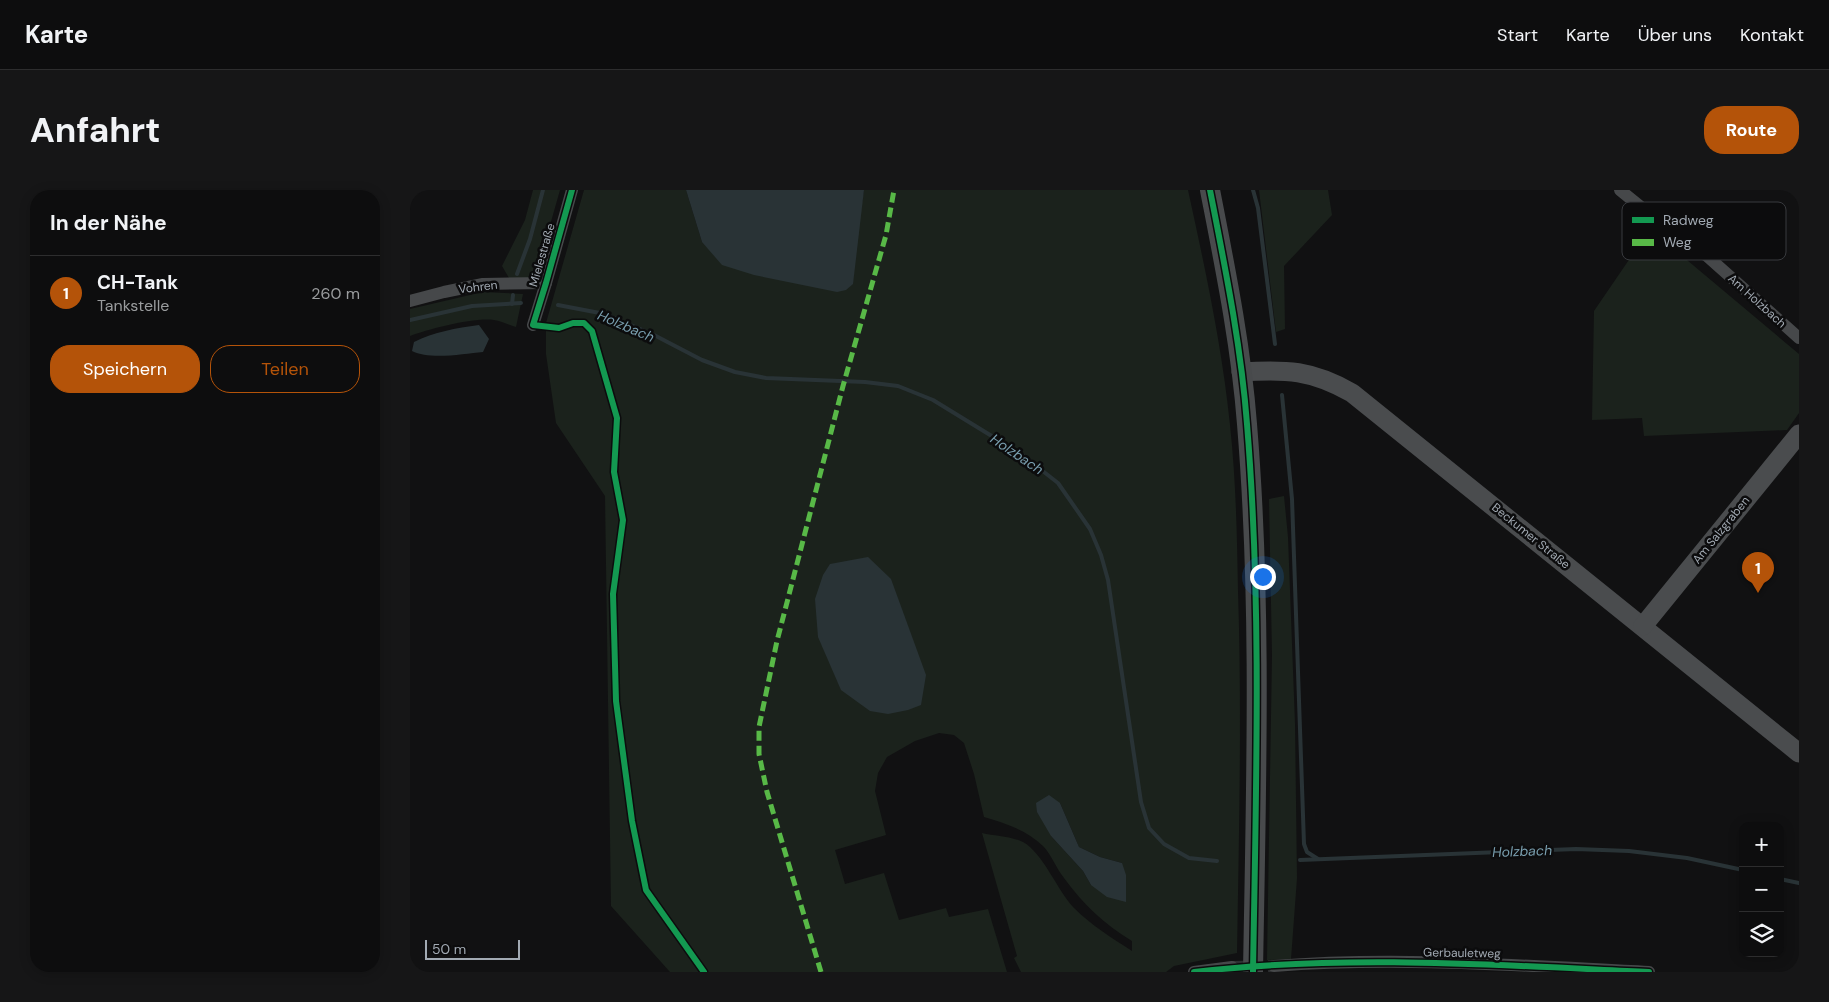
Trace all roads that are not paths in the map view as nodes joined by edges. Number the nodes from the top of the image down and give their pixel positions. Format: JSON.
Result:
{"nodes":[{"id":1,"x":572,"y":190,"type":"edge"},
{"id":2,"x":1210,"y":190,"type":"edge"},
{"id":3,"x":1620,"y":190,"type":"edge"},
{"id":4,"x":1635,"y":202,"type":"edge"},
{"id":5,"x":1711,"y":260,"type":"edge"},
{"id":6,"x":546,"y":283,"type":"junction"},
{"id":7,"x":410,"y":301,"type":"edge"},
{"id":8,"x":532,"y":325,"type":"dead end"},
{"id":9,"x":1799,"y":338,"type":"edge"},
{"id":10,"x":1241,"y":372,"type":"junction"},
{"id":11,"x":1799,"y":434,"type":"edge"},
{"id":12,"x":1643,"y":626,"type":"junction"},
{"id":13,"x":1799,"y":753,"type":"edge"},
{"id":14,"x":1274,"y":966,"type":"tunnel mouth"},
{"id":15,"x":1232,"y":967,"type":"dead end"},
{"id":16,"x":1194,"y":972,"type":"edge"},
{"id":17,"x":1253,"y":972,"type":"edge"},
{"id":18,"x":1649,"y":972,"type":"edge"}],
"edges":[{"from":1,"to":6,"type":"street","name":"Mielestraße"},
{"from":2,"to":10,"type":"main road"},
{"from":3,"to":4,"type":"street","name":"Am Holzbach"},
{"from":5,"to":9,"type":"street","name":"Am Holzbach"},
{"from":6,"to":7,"type":"street","name":"Vohren"},
{"from":6,"to":8,"type":"street","name":"Mielestraße"},
{"from":10,"to":12,"type":"street","name":"Beckumer Straße"},
{"from":10,"to":17,"type":"main road"},
{"from":11,"to":12,"type":"street","name":"Am Salzgraben"},
{"from":12,"to":13,"type":"street","name":"Beckumer Straße"},
{"from":14,"to":18,"type":"street","name":"Gerbauletweg"},
{"from":15,"to":16,"type":"street"}]}
